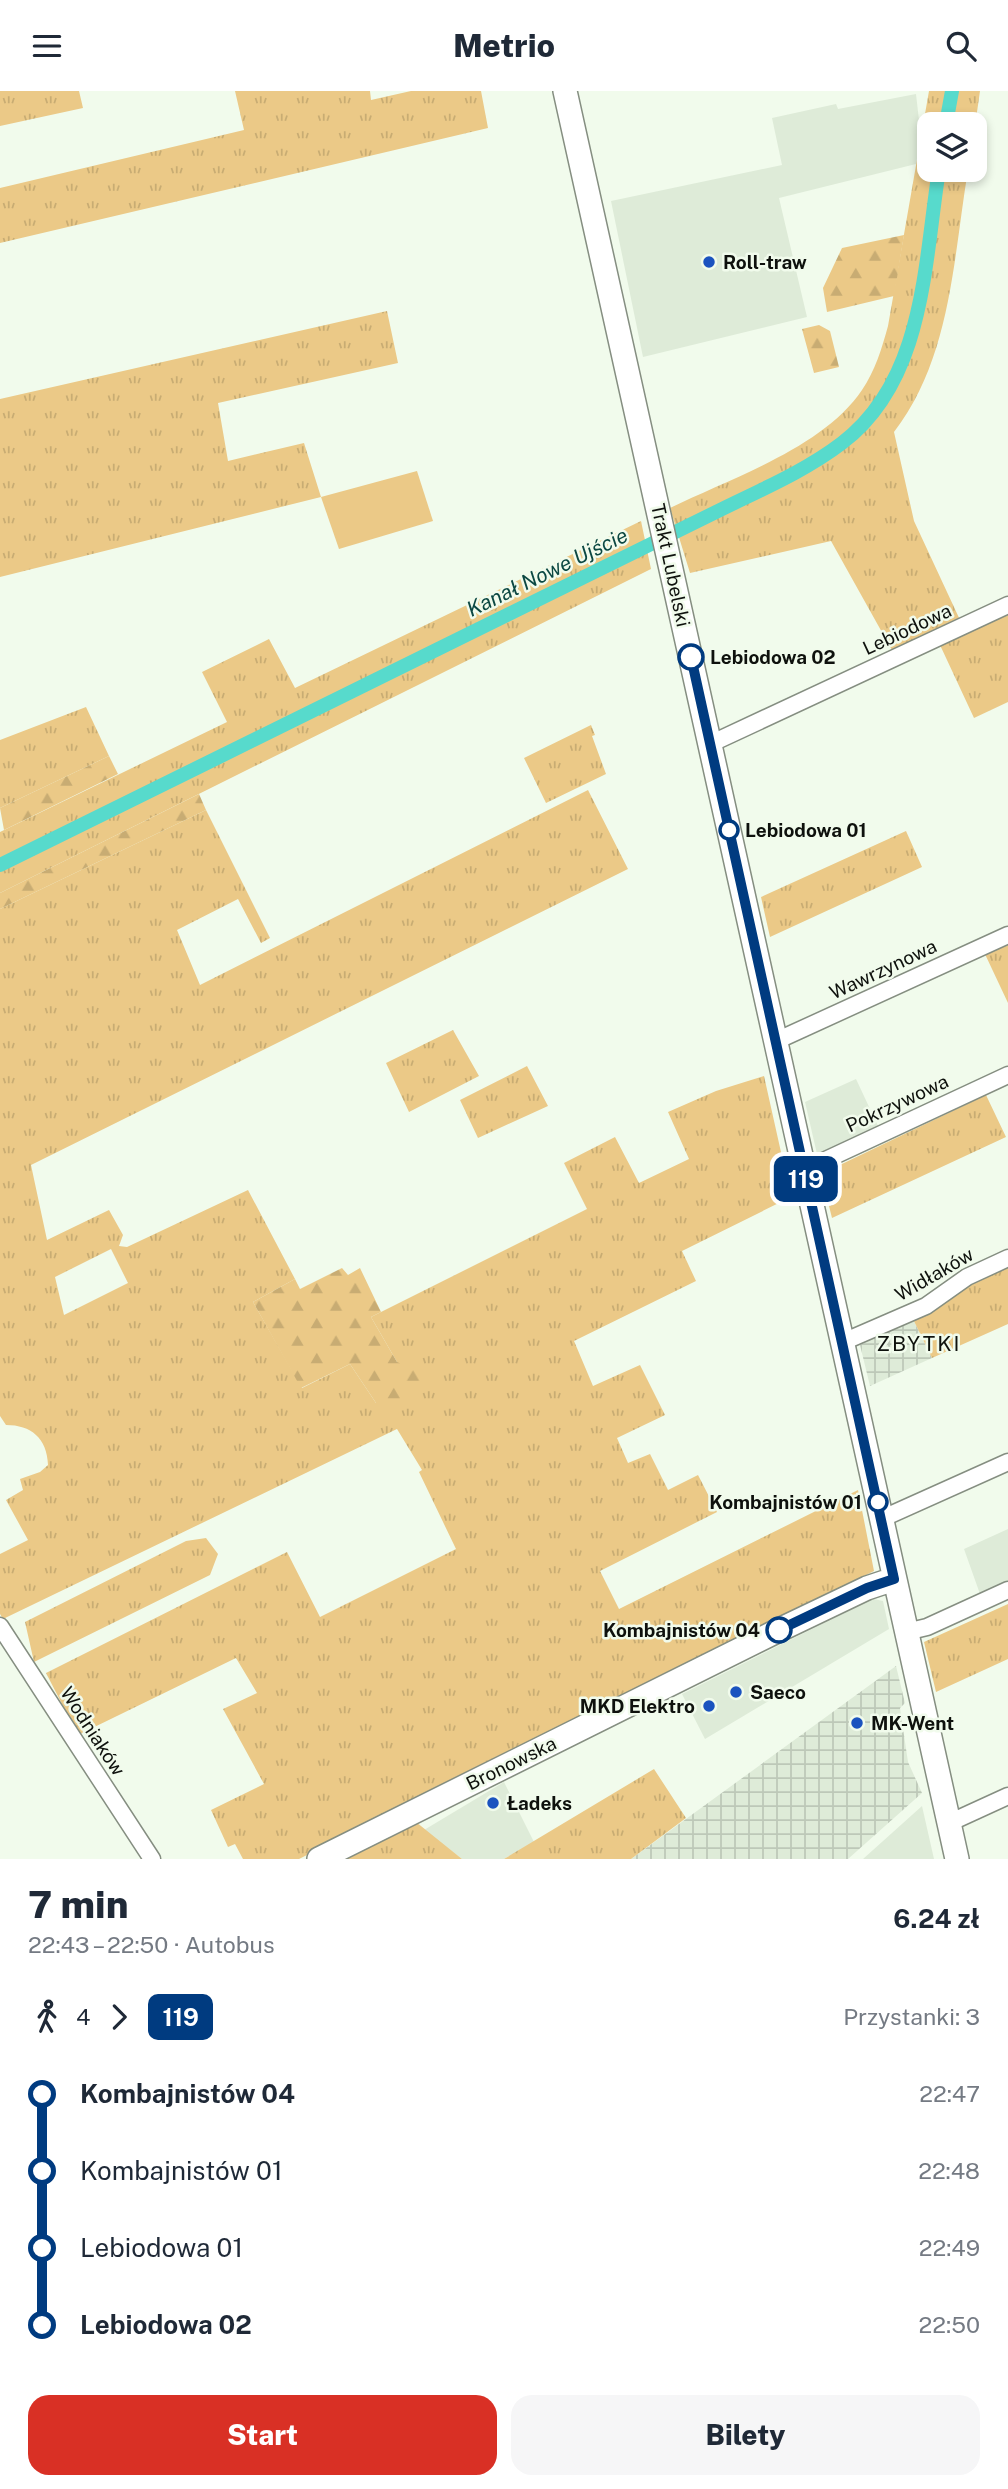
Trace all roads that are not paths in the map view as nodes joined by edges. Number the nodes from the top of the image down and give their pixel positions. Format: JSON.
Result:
{"nodes":[{"id":1,"x":565,"y":91,"type":"edge"},
{"id":2,"x":1008,"y":605,"type":"edge"},
{"id":3,"x":710,"y":744,"type":"junction"},
{"id":4,"x":1008,"y":935,"type":"edge"},
{"id":5,"x":776,"y":1041,"type":"junction"},
{"id":6,"x":1008,"y":1075,"type":"edge"},
{"id":7,"x":804,"y":1170,"type":"junction"},
{"id":8,"x":1008,"y":1258,"type":"edge"},
{"id":9,"x":843,"y":1342,"type":"junction"},
{"id":10,"x":1008,"y":1462,"type":"edge"},
{"id":11,"x":881,"y":1519,"type":"junction"},
{"id":12,"x":894,"y":1579,"type":"junction"},
{"id":13,"x":1008,"y":1590,"type":"edge"},
{"id":14,"x":0,"y":1626,"type":"edge"},
{"id":15,"x":906,"y":1632,"type":"junction"},
{"id":16,"x":1008,"y":1796,"type":"edge"},
{"id":17,"x":949,"y":1823,"type":"junction"},
{"id":18,"x":152,"y":1859,"type":"edge"},
{"id":19,"x":320,"y":1859,"type":"edge"},
{"id":20,"x":957,"y":1859,"type":"edge"}],
"edges":[{"from":1,"to":3,"type":"street","name":"Trakt Lubelski"},
{"from":2,"to":3,"type":"street","name":"Lebiodowa"},
{"from":3,"to":5,"type":"street","name":"Trakt Lubelski"},
{"from":4,"to":5,"type":"street","name":"Wawrzynowa"},
{"from":5,"to":7,"type":"street","name":"Trakt Lubelski"},
{"from":6,"to":7,"type":"street","name":"Pokrzywowa"},
{"from":7,"to":9,"type":"street","name":"Trakt Lubelski"},
{"from":8,"to":9,"type":"street","name":"Widłaków"},
{"from":9,"to":11,"type":"street","name":"Trakt Lubelski"},
{"from":10,"to":11,"type":"street"},
{"from":11,"to":12,"type":"street","name":"Trakt Lubelski"},
{"from":12,"to":15,"type":"street","name":"Trakt Lubelski"},
{"from":12,"to":19,"type":"street","name":"Bronowska"},
{"from":13,"to":15,"type":"street"},
{"from":14,"to":18,"type":"street","name":"Wodniaków"},
{"from":15,"to":17,"type":"street","name":"Trakt Lubelski"},
{"from":16,"to":17,"type":"street"},
{"from":17,"to":20,"type":"street","name":"Trakt Lubelski"}]}
